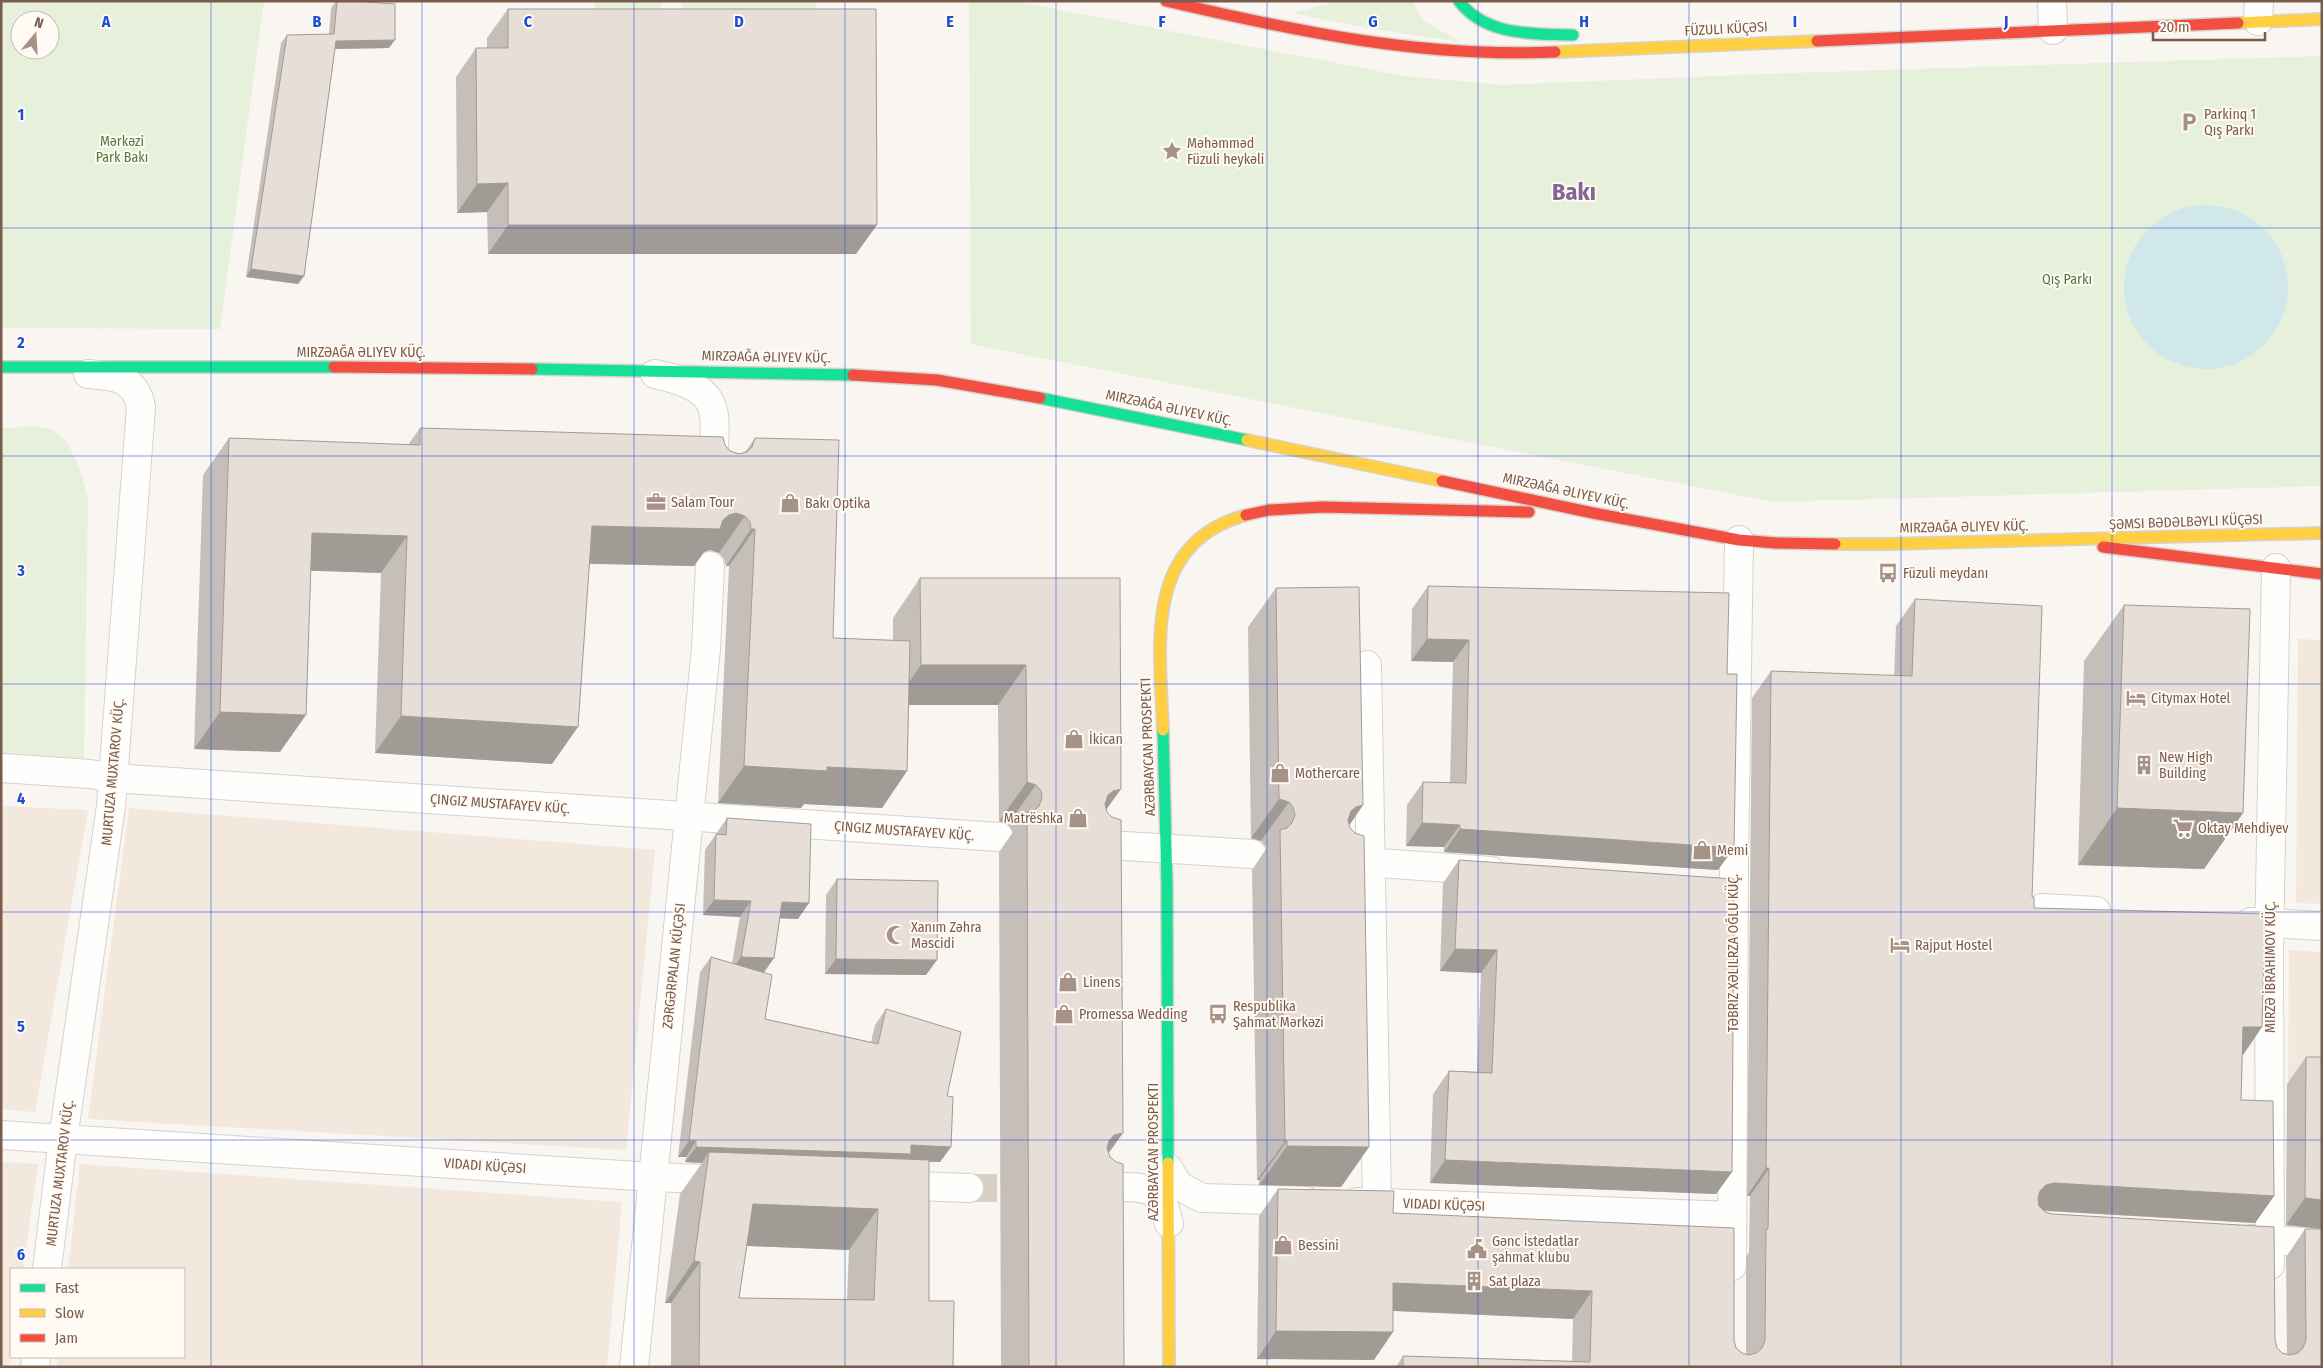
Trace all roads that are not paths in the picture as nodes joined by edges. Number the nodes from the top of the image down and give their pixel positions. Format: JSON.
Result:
{"nodes":[{"id":1,"x":1166,"y":1,"type":"edge"},
{"id":2,"x":1459,"y":1,"type":"edge"},
{"id":3,"x":2052,"y":1,"type":"edge"},
{"id":4,"x":2258,"y":11,"type":"edge"},
{"id":5,"x":2322,"y":19,"type":"edge"},
{"id":6,"x":2053,"y":30,"type":"junction"},
{"id":7,"x":1583,"y":35,"type":"dead end"},
{"id":8,"x":1632,"y":37,"type":"dead end"},
{"id":9,"x":1787,"y":41,"type":"junction"},
{"id":10,"x":12,"y":367,"type":"edge"},
{"id":11,"x":621,"y":369,"type":"junction"},
{"id":12,"x":713,"y":474,"type":"edge"},
{"id":13,"x":1593,"y":512,"type":"junction"},
{"id":14,"x":2322,"y":533,"type":"edge"},
{"id":15,"x":1739,"y":540,"type":"junction"},
{"id":16,"x":2052,"y":540,"type":"junction"},
{"id":17,"x":710,"y":566,"type":"edge"},
{"id":18,"x":2276,"y":568,"type":"junction"},
{"id":19,"x":2322,"y":574,"type":"edge"},
{"id":20,"x":1368,"y":665,"type":"dead end"},
{"id":21,"x":1,"y":768,"type":"edge"},
{"id":22,"x":114,"y":778,"type":"junction"},
{"id":23,"x":689,"y":816,"type":"junction"},
{"id":24,"x":999,"y":837,"type":"dead end"},
{"id":25,"x":1094,"y":844,"type":"edge"},
{"id":26,"x":1166,"y":849,"type":"junction"},
{"id":27,"x":1252,"y":854,"type":"dead end"},
{"id":28,"x":1336,"y":860,"type":"edge"},
{"id":29,"x":1370,"y":862,"type":"junction"},
{"id":30,"x":1517,"y":872,"type":"edge"},
{"id":31,"x":1704,"y":885,"type":"edge"},
{"id":32,"x":1734,"y":887,"type":"junction"},
{"id":33,"x":2042,"y":908,"type":"edge"},
{"id":34,"x":2121,"y":913,"type":"edge"},
{"id":35,"x":2230,"y":920,"type":"edge"},
{"id":36,"x":2270,"y":923,"type":"junction"},
{"id":37,"x":2322,"y":926,"type":"edge"},
{"id":38,"x":1,"y":1135,"type":"edge"},
{"id":39,"x":64,"y":1139,"type":"junction"},
{"id":40,"x":1168,"y":1168,"type":"junction"},
{"id":41,"x":653,"y":1177,"type":"junction"},
{"id":42,"x":750,"y":1180,"type":"edge"},
{"id":43,"x":870,"y":1184,"type":"edge"},
{"id":44,"x":969,"y":1188,"type":"tunnel mouth"},
{"id":45,"x":1095,"y":1188,"type":"edge"},
{"id":46,"x":1377,"y":1203,"type":"junction"},
{"id":47,"x":1732,"y":1216,"type":"junction"},
{"id":48,"x":1169,"y":1223,"type":"junction"},
{"id":49,"x":2224,"y":1238,"type":"edge"},
{"id":50,"x":2270,"y":1240,"type":"junction"},
{"id":51,"x":2322,"y":1243,"type":"edge"},
{"id":52,"x":47,"y":1268,"type":"edge"},
{"id":53,"x":2270,"y":1289,"type":"edge"},
{"id":54,"x":1731,"y":1291,"type":"edge"},
{"id":55,"x":634,"y":1367,"type":"edge"},
{"id":56,"x":1169,"y":1367,"type":"edge"}],
"edges":[{"from":1,"to":9,"type":"main road","name":"FÜZULI KÜÇƏSI"},
{"from":2,"to":7,"type":"main road"},
{"from":3,"to":6,"type":"street"},
{"from":4,"to":5,"type":"main road","name":"FÜZULI KÜÇƏSI"},
{"from":4,"to":6,"type":"main road","name":"FÜZULI KÜÇƏSI"},
{"from":6,"to":9,"type":"main road","name":"FÜZULI KÜÇƏSI"},
{"from":8,"to":9,"type":"main road"},
{"from":10,"to":11,"type":"main road","name":"MIRZƏAĞA ƏLIYEV KÜÇ."},
{"from":10,"to":22,"type":"street","name":"MURTUZA MUXTAROV KÜÇ."},
{"from":11,"to":12,"type":"street"},
{"from":11,"to":13,"type":"main road","name":"MIRZƏAĞA ƏLIYEV KÜÇ."},
{"from":13,"to":15,"type":"main road","name":"MIRZƏAĞA ƏLIYEV KÜÇ."},
{"from":13,"to":26,"type":"main road","name":"AZƏRBAYCAN PROSPEKTI"},
{"from":14,"to":16,"type":"main road","name":"ŞƏMSI BƏDƏLBƏYLI KÜÇƏSI"},
{"from":15,"to":16,"type":"main road","name":"MIRZƏAĞA ƏLIYEV KÜÇ."},
{"from":15,"to":32,"type":"street","name":"TƏBRIZ XƏLILRZA OĞLU KÜÇ."},
{"from":16,"to":18,"type":"main road","name":"MIRZƏAĞA ƏLIYEV KÜÇ."},
{"from":17,"to":23,"type":"street","name":"ZƏRGƏRPALAN KÜÇƏSI"},
{"from":18,"to":19,"type":"main road","name":"MIRZƏAĞA ƏLIYEV KÜÇ."},
{"from":18,"to":36,"type":"street","name":"MIRZƏ İBRAHIMOV KÜÇ."},
{"from":20,"to":29,"type":"street"},
{"from":21,"to":22,"type":"street","name":"ÇINGIZ MUSTAFAYEV KÜÇ."},
{"from":22,"to":23,"type":"street","name":"ÇINGIZ MUSTAFAYEV KÜÇ."},
{"from":22,"to":39,"type":"street","name":"MURTUZA MUXTAROV KÜÇ."},
{"from":23,"to":24,"type":"street","name":"ÇINGIZ MUSTAFAYEV KÜÇ."},
{"from":23,"to":41,"type":"street","name":"ZƏRGƏRPALAN KÜÇƏSI"},
{"from":25,"to":26,"type":"street"},
{"from":26,"to":27,"type":"street"},
{"from":26,"to":40,"type":"main road","name":"AZƏRBAYCAN PROSPEKTI"},
{"from":28,"to":29,"type":"street"},
{"from":29,"to":30,"type":"street"},
{"from":29,"to":46,"type":"street"},
{"from":31,"to":32,"type":"street"},
{"from":32,"to":47,"type":"street","name":"TƏBRIZ XƏLILRZA OĞLU KÜÇ."},
{"from":33,"to":34,"type":"street"},
{"from":35,"to":36,"type":"street"},
{"from":36,"to":37,"type":"street"},
{"from":36,"to":50,"type":"street","name":"MIRZƏ İBRAHIMOV KÜÇ."},
{"from":38,"to":39,"type":"street","name":"VIDADI KÜÇƏSI"},
{"from":39,"to":41,"type":"street","name":"VIDADI KÜÇƏSI"},
{"from":39,"to":52,"type":"street","name":"MURTUZA MUXTAROV KÜÇ."},
{"from":40,"to":46,"type":"street","name":"VIDADI KÜÇƏSI"},
{"from":40,"to":48,"type":"main road","name":"AZƏRBAYCAN PROSPEKTI"},
{"from":41,"to":42,"type":"street","name":"VIDADI KÜÇƏSI"},
{"from":41,"to":55,"type":"street","name":"ZƏRGƏRPALAN KÜÇƏSI"},
{"from":43,"to":44,"type":"street"},
{"from":45,"to":48,"type":"street"},
{"from":46,"to":47,"type":"street","name":"VIDADI KÜÇƏSI"},
{"from":47,"to":54,"type":"street","name":"TƏBRIZ XƏLILRZA OĞLU KÜÇ."},
{"from":48,"to":56,"type":"main road","name":"AZƏRBAYCAN PROSPEKTI"},
{"from":49,"to":50,"type":"street"},
{"from":50,"to":51,"type":"street"},
{"from":50,"to":53,"type":"street","name":"MIRZƏ İBRAHIMOV KÜÇ."}]}
